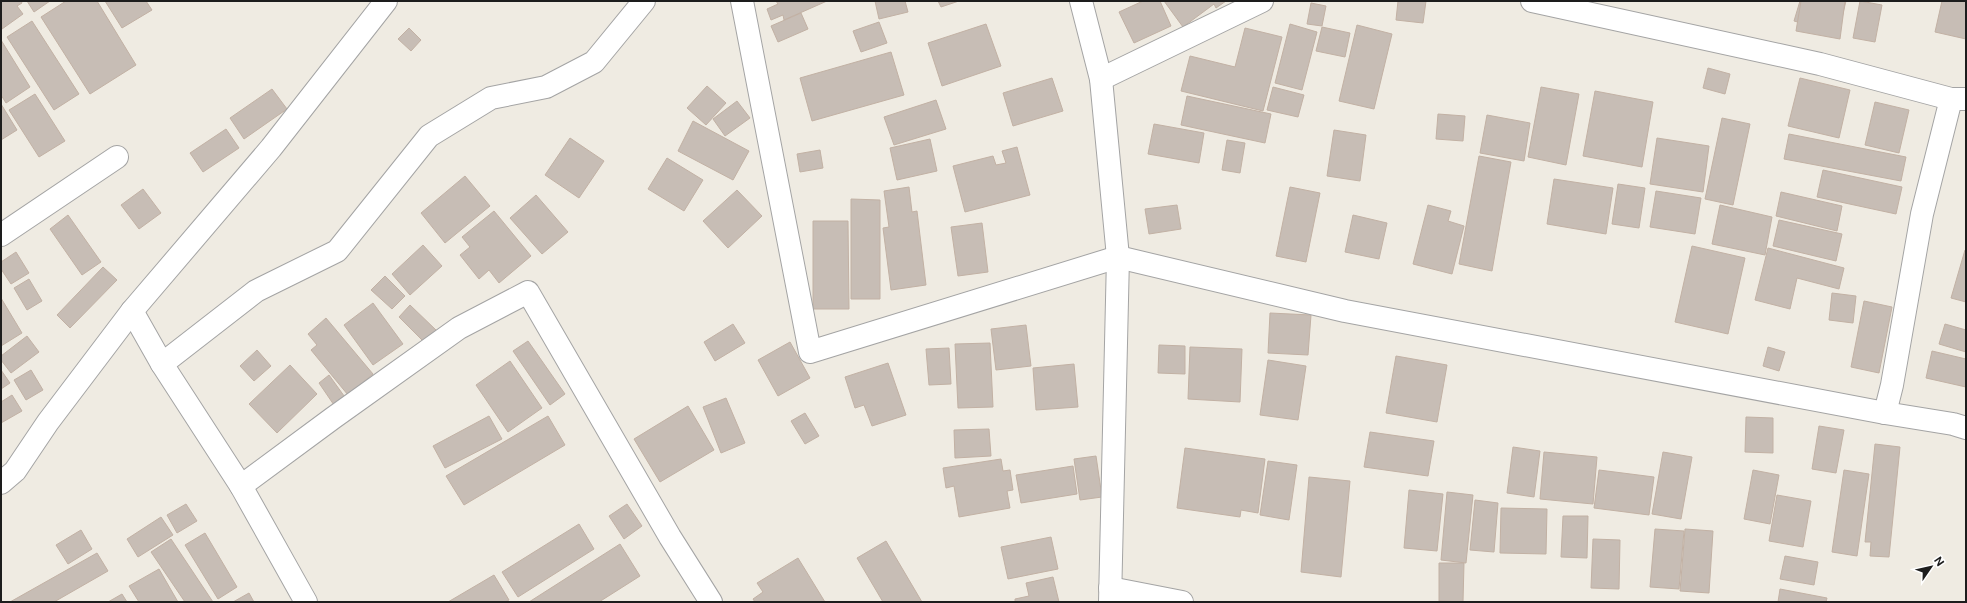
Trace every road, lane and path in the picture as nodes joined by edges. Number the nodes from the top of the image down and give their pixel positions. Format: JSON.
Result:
{"nodes":[{"id":1,"x":386,"y":1,"type":"edge"},
{"id":2,"x":644,"y":1,"type":"edge"},
{"id":3,"x":742,"y":1,"type":"edge"},
{"id":4,"x":1081,"y":1,"type":"edge"},
{"id":5,"x":1262,"y":1,"type":"edge"},
{"id":6,"x":1532,"y":1,"type":"edge"},
{"id":7,"x":1101,"y":79,"type":"junction"},
{"id":8,"x":1958,"y":99,"type":"edge"},
{"id":9,"x":117,"y":157,"type":"dead end"},
{"id":10,"x":1,"y":235,"type":"edge"},
{"id":11,"x":1118,"y":256,"type":"junction"},
{"id":12,"x":132,"y":312,"type":"junction"},
{"id":13,"x":162,"y":364,"type":"junction"},
{"id":14,"x":1885,"y":413,"type":"junction"},
{"id":15,"x":1966,"y":428,"type":"edge"},
{"id":16,"x":1,"y":483,"type":"edge"},
{"id":17,"x":241,"y":486,"type":"junction"},
{"id":18,"x":1110,"y":595,"type":"edge"},
{"id":19,"x":306,"y":602,"type":"edge"},
{"id":20,"x":711,"y":602,"type":"edge"},
{"id":21,"x":1182,"y":602,"type":"edge"}],
"edges":[{"from":1,"to":12,"type":"street"},
{"from":2,"to":13,"type":"street"},
{"from":3,"to":11,"type":"street"},
{"from":4,"to":7,"type":"street"},
{"from":5,"to":7,"type":"street"},
{"from":6,"to":8,"type":"street"},
{"from":7,"to":11,"type":"street"},
{"from":8,"to":14,"type":"street"},
{"from":9,"to":10,"type":"street"},
{"from":11,"to":14,"type":"street"},
{"from":11,"to":18,"type":"street"},
{"from":12,"to":13,"type":"street"},
{"from":12,"to":16,"type":"street"},
{"from":13,"to":17,"type":"street"},
{"from":14,"to":15,"type":"street"},
{"from":17,"to":19,"type":"street"},
{"from":17,"to":20,"type":"street"},
{"from":18,"to":21,"type":"street"}]}
